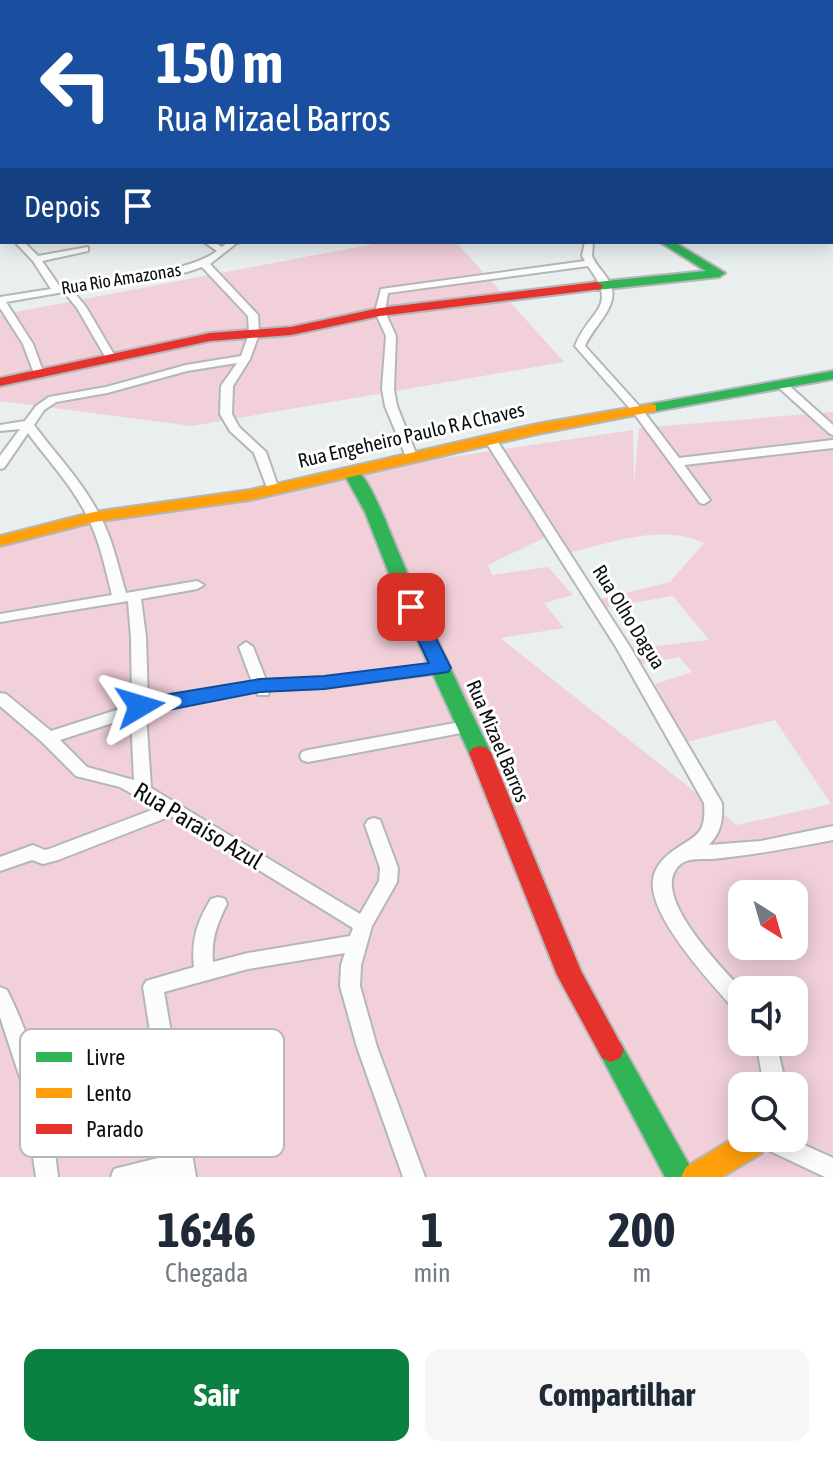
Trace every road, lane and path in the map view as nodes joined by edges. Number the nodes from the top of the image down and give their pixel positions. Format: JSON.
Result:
{"nodes":[{"id":1,"x":21,"y":244,"type":"edge"},
{"id":2,"x":211,"y":244,"type":"edge"},
{"id":3,"x":232,"y":244,"type":"edge"},
{"id":4,"x":589,"y":244,"type":"edge"},
{"id":5,"x":669,"y":244,"type":"edge"},
{"id":6,"x":85,"y":249,"type":"dead end"},
{"id":7,"x":223,"y":251,"type":"junction"},
{"id":8,"x":36,"y":259,"type":"junction"},
{"id":9,"x":204,"y":263,"type":"junction"},
{"id":10,"x":589,"y":263,"type":"junction"},
{"id":11,"x":607,"y":286,"type":"junction"},
{"id":12,"x":61,"y":288,"type":"junction"},
{"id":13,"x":0,"y":300,"type":"edge"},
{"id":14,"x":380,"y":312,"type":"junction"},
{"id":15,"x":254,"y":334,"type":"junction"},
{"id":16,"x":111,"y":358,"type":"junction"},
{"id":17,"x":245,"y":359,"type":"junction"},
{"id":18,"x":39,"y":374,"type":"junction"},
{"id":19,"x":833,"y":375,"type":"edge"},
{"id":20,"x":0,"y":382,"type":"edge"},
{"id":21,"x":781,"y":384,"type":"junction"},
{"id":22,"x":637,"y":410,"type":"junction"},
{"id":23,"x":28,"y":424,"type":"junction"},
{"id":24,"x":0,"y":428,"type":"edge"},
{"id":25,"x":833,"y":431,"type":"edge"},
{"id":26,"x":490,"y":439,"type":"junction"},
{"id":27,"x":833,"y":444,"type":"edge"},
{"id":28,"x":411,"y":456,"type":"junction"},
{"id":29,"x":677,"y":462,"type":"junction"},
{"id":30,"x":0,"y":465,"type":"edge"},
{"id":31,"x":351,"y":472,"type":"junction"},
{"id":32,"x":273,"y":490,"type":"junction"},
{"id":33,"x":704,"y":500,"type":"dead end"},
{"id":34,"x":94,"y":517,"type":"junction"},
{"id":35,"x":0,"y":541,"type":"edge"},
{"id":36,"x":197,"y":585,"type":"dead end"},
{"id":37,"x":127,"y":596,"type":"junction"},
{"id":38,"x":0,"y":618,"type":"edge"},
{"id":39,"x":246,"y":647,"type":"dead end"},
{"id":40,"x":441,"y":668,"type":"junction"},
{"id":41,"x":262,"y":690,"type":"junction"},
{"id":42,"x":0,"y":698,"type":"edge"},
{"id":43,"x":138,"y":709,"type":"junction"},
{"id":44,"x":466,"y":727,"type":"junction"},
{"id":45,"x":48,"y":738,"type":"junction"},
{"id":46,"x":308,"y":756,"type":"dead end"},
{"id":47,"x":143,"y":791,"type":"junction"},
{"id":48,"x":171,"y":809,"type":"junction"},
{"id":49,"x":374,"y":825,"type":"dead end"},
{"id":50,"x":833,"y":833,"type":"edge"},
{"id":51,"x":684,"y":854,"type":"junction"},
{"id":52,"x":0,"y":864,"type":"edge"},
{"id":53,"x":218,"y":904,"type":"dead end"},
{"id":54,"x":360,"y":934,"type":"junction"},
{"id":55,"x":205,"y":973,"type":"junction"},
{"id":56,"x":728,"y":986,"type":"edge"},
{"id":57,"x":0,"y":996,"type":"edge"},
{"id":58,"x":160,"y":1029,"type":"edge"},
{"id":59,"x":20,"y":1041,"type":"edge"},
{"id":60,"x":740,"y":1152,"type":"edge"},
{"id":61,"x":790,"y":1152,"type":"edge"},
{"id":62,"x":44,"y":1157,"type":"edge"},
{"id":63,"x":833,"y":1169,"type":"edge"},
{"id":64,"x":184,"y":1170,"type":"edge"},
{"id":65,"x":703,"y":1175,"type":"edge"},
{"id":66,"x":47,"y":1177,"type":"edge"},
{"id":67,"x":122,"y":1177,"type":"edge"},
{"id":68,"x":414,"y":1177,"type":"edge"},
{"id":69,"x":681,"y":1177,"type":"edge"}],
"edges":[{"from":1,"to":8,"type":"street"},
{"from":2,"to":7,"type":"street"},
{"from":3,"to":7,"type":"street","name":"Rua Rio Amazonas"},
{"from":4,"to":10,"type":"street"},
{"from":5,"to":11,"type":"street"},
{"from":6,"to":8,"type":"street"},
{"from":7,"to":9,"type":"street","name":"Rua Rio Amazonas"},
{"from":8,"to":12,"type":"street"},
{"from":9,"to":12,"type":"street","name":"Rua Rio Amazonas"},
{"from":9,"to":15,"type":"street"},
{"from":10,"to":11,"type":"street"},
{"from":10,"to":14,"type":"street"},
{"from":11,"to":14,"type":"street"},
{"from":11,"to":22,"type":"street"},
{"from":12,"to":13,"type":"street","name":"Rua Rio Amazonas"},
{"from":12,"to":16,"type":"street"},
{"from":13,"to":18,"type":"street"},
{"from":14,"to":15,"type":"street"},
{"from":14,"to":28,"type":"street"},
{"from":15,"to":16,"type":"street"},
{"from":15,"to":17,"type":"street"},
{"from":16,"to":18,"type":"street"},
{"from":17,"to":23,"type":"street"},
{"from":17,"to":32,"type":"street"},
{"from":18,"to":20,"type":"street"},
{"from":19,"to":21,"type":"street","name":"Rua Engeheiro Paulo R A Chaves"},
{"from":21,"to":22,"type":"street","name":"Rua Engeheiro Paulo R A Chaves"},
{"from":21,"to":25,"type":"street"},
{"from":22,"to":26,"type":"street","name":"Rua Engeheiro Paulo R A Chaves"},
{"from":22,"to":29,"type":"street"},
{"from":23,"to":24,"type":"street"},
{"from":23,"to":30,"type":"street"},
{"from":23,"to":34,"type":"street"},
{"from":26,"to":28,"type":"street","name":"Rua Engeheiro Paulo R A Chaves"},
{"from":26,"to":51,"type":"street","name":"Rua Olho Dagua"},
{"from":27,"to":29,"type":"street"},
{"from":28,"to":31,"type":"street","name":"Rua Engeheiro Paulo R A Chaves"},
{"from":29,"to":33,"type":"street"},
{"from":31,"to":32,"type":"street","name":"Rua Engeheiro Paulo R A Chaves"},
{"from":31,"to":40,"type":"street","name":"Rua Mizael Barros"},
{"from":32,"to":34,"type":"street","name":"Rua Engeheiro Paulo R A Chaves"},
{"from":34,"to":35,"type":"street","name":"Rua Engeheiro Paulo R A Chaves"},
{"from":34,"to":37,"type":"street"},
{"from":36,"to":37,"type":"street"},
{"from":37,"to":38,"type":"street"},
{"from":37,"to":43,"type":"street"},
{"from":39,"to":41,"type":"street"},
{"from":40,"to":41,"type":"street"},
{"from":40,"to":44,"type":"street","name":"Rua Mizael Barros"},
{"from":41,"to":43,"type":"street"},
{"from":42,"to":45,"type":"street","name":"Rua Paraiso Azul"},
{"from":43,"to":45,"type":"street"},
{"from":43,"to":47,"type":"street"},
{"from":44,"to":46,"type":"street"},
{"from":44,"to":69,"type":"street","name":"Rua Mizael Barros"},
{"from":45,"to":47,"type":"street","name":"Rua Paraiso Azul"},
{"from":47,"to":48,"type":"street","name":"Rua Paraiso Azul"},
{"from":48,"to":52,"type":"street"},
{"from":48,"to":54,"type":"street","name":"Rua Paraiso Azul"},
{"from":49,"to":54,"type":"street"},
{"from":50,"to":51,"type":"street"},
{"from":51,"to":56,"type":"street"},
{"from":53,"to":55,"type":"street"},
{"from":54,"to":55,"type":"street"},
{"from":54,"to":68,"type":"street"},
{"from":55,"to":58,"type":"street"},
{"from":57,"to":59,"type":"street"},
{"from":60,"to":65,"type":"street"},
{"from":61,"to":63,"type":"street"},
{"from":62,"to":66,"type":"street"},
{"from":64,"to":67,"type":"street"}]}
